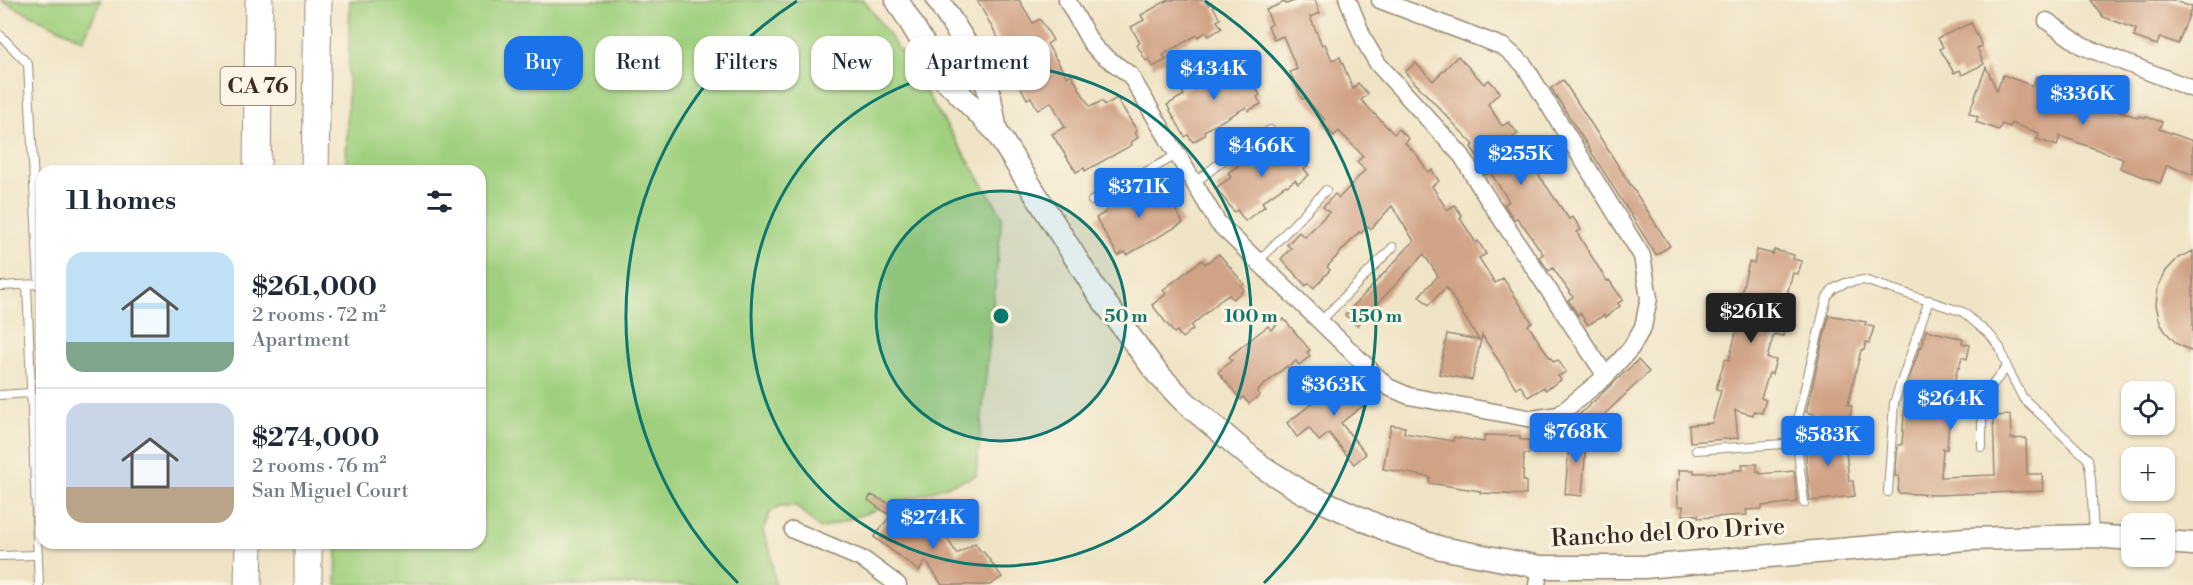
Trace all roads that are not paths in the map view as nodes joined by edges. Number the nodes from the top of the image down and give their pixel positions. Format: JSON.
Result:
{"nodes":[{"id":1,"x":259,"y":0,"type":"edge"},
{"id":2,"x":318,"y":0,"type":"edge"},
{"id":3,"x":897,"y":0,"type":"edge"},
{"id":4,"x":938,"y":0,"type":"edge"},
{"id":5,"x":1067,"y":0,"type":"edge"},
{"id":6,"x":1348,"y":0,"type":"edge"},
{"id":7,"x":1380,"y":0,"type":"edge"},
{"id":8,"x":2047,"y":21,"type":"dead end"},
{"id":9,"x":0,"y":35,"type":"edge"},
{"id":10,"x":2193,"y":89,"type":"edge"},
{"id":11,"x":1269,"y":130,"type":"dead end"},
{"id":12,"x":996,"y":131,"type":"junction"},
{"id":13,"x":1177,"y":155,"type":"junction"},
{"id":14,"x":257,"y":165,"type":"edge"},
{"id":15,"x":315,"y":165,"type":"edge"},
{"id":16,"x":1194,"y":184,"type":"junction"},
{"id":17,"x":1326,"y":190,"type":"dead end"},
{"id":18,"x":1092,"y":201,"type":"dead end"},
{"id":19,"x":36,"y":224,"type":"edge"},
{"id":20,"x":1393,"y":247,"type":"dead end"},
{"id":21,"x":1257,"y":263,"type":"junction"},
{"id":22,"x":36,"y":284,"type":"edge"},
{"id":23,"x":27,"y":285,"type":"junction"},
{"id":24,"x":0,"y":286,"type":"edge"},
{"id":25,"x":1929,"y":300,"type":"junction"},
{"id":26,"x":1320,"y":322,"type":"junction"},
{"id":27,"x":2007,"y":367,"type":"junction"},
{"id":28,"x":1606,"y":376,"type":"junction"},
{"id":29,"x":31,"y":393,"type":"junction"},
{"id":30,"x":0,"y":395,"type":"edge"},
{"id":31,"x":1797,"y":443,"type":"junction"},
{"id":32,"x":1982,"y":447,"type":"dead end"},
{"id":33,"x":1696,"y":450,"type":"dead end"},
{"id":34,"x":1888,"y":492,"type":"dead end"},
{"id":35,"x":1804,"y":503,"type":"dead end"},
{"id":36,"x":36,"y":509,"type":"edge"},
{"id":37,"x":793,"y":530,"type":"dead end"},
{"id":38,"x":2094,"y":536,"type":"junction"},
{"id":39,"x":2121,"y":538,"type":"edge"},
{"id":40,"x":2175,"y":543,"type":"edge"},
{"id":41,"x":2193,"y":544,"type":"edge"},
{"id":42,"x":38,"y":549,"type":"edge"},
{"id":43,"x":249,"y":549,"type":"edge"},
{"id":44,"x":308,"y":549,"type":"edge"},
{"id":45,"x":38,"y":555,"type":"junction"},
{"id":46,"x":0,"y":556,"type":"edge"},
{"id":47,"x":1538,"y":576,"type":"edge"},
{"id":48,"x":39,"y":585,"type":"edge"},
{"id":49,"x":249,"y":585,"type":"edge"},
{"id":50,"x":308,"y":585,"type":"edge"},
{"id":51,"x":898,"y":585,"type":"edge"}],
"edges":[{"from":1,"to":14,"type":"highway","number":"CA 76"},
{"from":2,"to":15,"type":"highway","number":"CA 76"},
{"from":3,"to":12,"type":"main road","name":"Rancho del Oro Drive"},
{"from":4,"to":12,"type":"main road","name":"Rancho del Oro Drive"},
{"from":5,"to":13,"type":"street"},
{"from":6,"to":28,"type":"street"},
{"from":7,"to":28,"type":"street"},
{"from":8,"to":10,"type":"street"},
{"from":9,"to":19,"type":"lane"},
{"from":11,"to":16,"type":"lane"},
{"from":12,"to":47,"type":"main road","name":"Rancho del Oro Drive"},
{"from":13,"to":16,"type":"street"},
{"from":13,"to":18,"type":"lane"},
{"from":16,"to":21,"type":"street"},
{"from":17,"to":21,"type":"lane"},
{"from":20,"to":26,"type":"lane"},
{"from":21,"to":26,"type":"street"},
{"from":22,"to":23,"type":"lane"},
{"from":23,"to":24,"type":"lane"},
{"from":23,"to":29,"type":"lane"},
{"from":25,"to":27,"type":"lane"},
{"from":25,"to":31,"type":"lane"},
{"from":25,"to":34,"type":"lane"},
{"from":26,"to":28,"type":"street"},
{"from":27,"to":32,"type":"lane"},
{"from":27,"to":38,"type":"lane"},
{"from":29,"to":30,"type":"lane"},
{"from":29,"to":36,"type":"lane"},
{"from":31,"to":33,"type":"lane"},
{"from":31,"to":35,"type":"lane"},
{"from":37,"to":51,"type":"street"},
{"from":38,"to":39,"type":"main road","name":"Rancho del Oro Drive"},
{"from":38,"to":47,"type":"main road","name":"Rancho del Oro Drive"},
{"from":40,"to":41,"type":"main road"},
{"from":42,"to":45,"type":"lane"},
{"from":43,"to":49,"type":"highway"},
{"from":44,"to":50,"type":"highway"},
{"from":45,"to":46,"type":"lane"},
{"from":45,"to":48,"type":"lane"}]}
